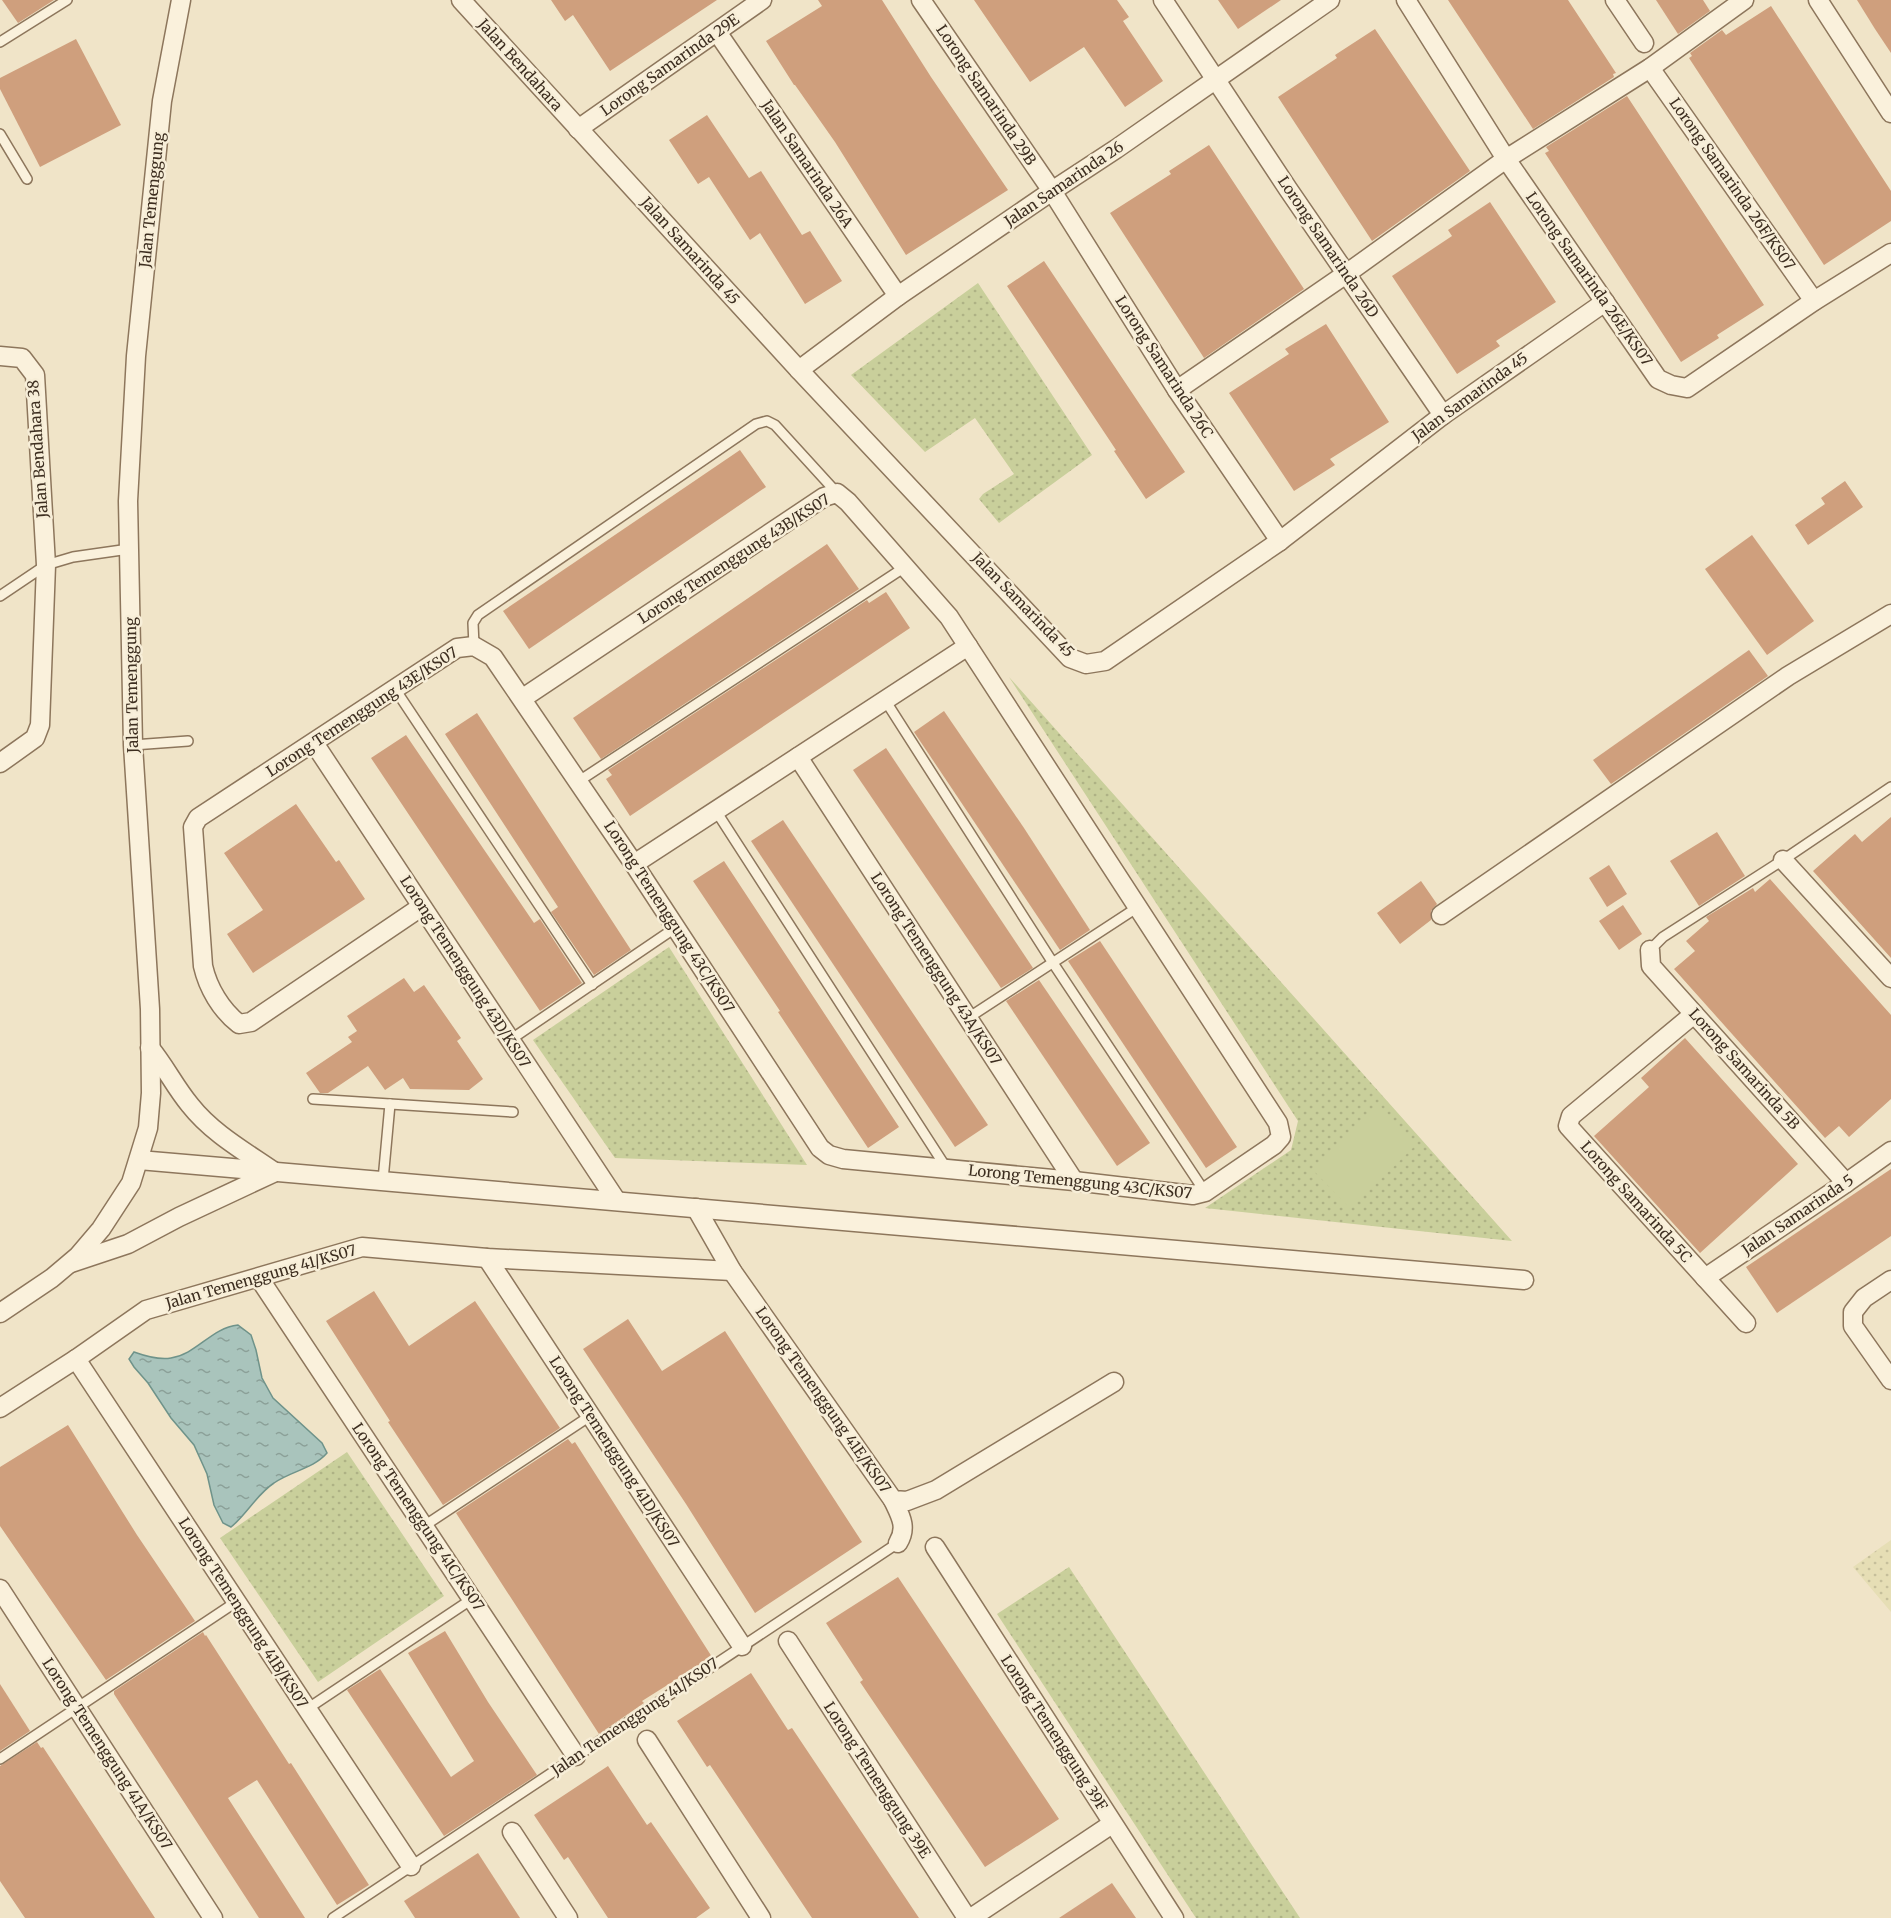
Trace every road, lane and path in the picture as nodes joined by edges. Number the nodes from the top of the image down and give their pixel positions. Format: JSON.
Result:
{"nodes":[{"id":1,"x":67,"y":0,"type":"edge"},
{"id":2,"x":181,"y":0,"type":"edge"},
{"id":3,"x":461,"y":0,"type":"edge"},
{"id":4,"x":762,"y":0,"type":"edge"},
{"id":5,"x":921,"y":0,"type":"edge"},
{"id":6,"x":1163,"y":0,"type":"edge"},
{"id":7,"x":1330,"y":0,"type":"edge"},
{"id":8,"x":1406,"y":0,"type":"edge"},
{"id":9,"x":1615,"y":0,"type":"edge"},
{"id":10,"x":1744,"y":0,"type":"edge"},
{"id":11,"x":1819,"y":1,"type":"edge"},
{"id":12,"x":717,"y":32,"type":"junction"},
{"id":13,"x":0,"y":42,"type":"edge"},
{"id":14,"x":1644,"y":43,"type":"dead end"},
{"id":15,"x":1650,"y":68,"type":"junction"},
{"id":16,"x":1215,"y":80,"type":"junction"},
{"id":17,"x":1891,"y":113,"type":"edge"},
{"id":18,"x":579,"y":129,"type":"junction"},
{"id":19,"x":0,"y":134,"type":"edge"},
{"id":20,"x":1506,"y":159,"type":"junction"},
{"id":21,"x":27,"y":179,"type":"dead end"},
{"id":22,"x":1052,"y":191,"type":"junction"},
{"id":23,"x":1891,"y":253,"type":"edge"},
{"id":24,"x":1347,"y":274,"type":"junction"},
{"id":25,"x":898,"y":296,"type":"junction"},
{"id":26,"x":1814,"y":301,"type":"junction"},
{"id":27,"x":1605,"y":302,"type":"junction"},
{"id":28,"x":0,"y":356,"type":"edge"},
{"id":29,"x":799,"y":370,"type":"junction"},
{"id":30,"x":1177,"y":390,"type":"junction"},
{"id":31,"x":1443,"y":415,"type":"junction"},
{"id":32,"x":837,"y":493,"type":"junction"},
{"id":33,"x":1280,"y":540,"type":"junction"},
{"id":34,"x":129,"y":549,"type":"junction"},
{"id":35,"x":46,"y":565,"type":"junction"},
{"id":36,"x":905,"y":567,"type":"junction"},
{"id":37,"x":0,"y":596,"type":"edge"},
{"id":38,"x":1891,"y":614,"type":"edge"},
{"id":39,"x":474,"y":646,"type":"junction"},
{"id":40,"x":968,"y":646,"type":"junction"},
{"id":41,"x":395,"y":689,"type":"junction"},
{"id":42,"x":523,"y":698,"type":"junction"},
{"id":43,"x":885,"y":700,"type":"junction"},
{"id":44,"x":188,"y":741,"type":"dead end"},
{"id":45,"x":314,"y":743,"type":"junction"},
{"id":46,"x":133,"y":745,"type":"junction"},
{"id":47,"x":798,"y":757,"type":"junction"},
{"id":48,"x":0,"y":763,"type":"edge"},
{"id":49,"x":579,"y":782,"type":"junction"},
{"id":50,"x":1891,"y":787,"type":"edge"},
{"id":51,"x":716,"y":811,"type":"junction"},
{"id":52,"x":1783,"y":860,"type":"junction"},
{"id":53,"x":634,"y":864,"type":"junction"},
{"id":54,"x":421,"y":907,"type":"junction"},
{"id":55,"x":1138,"y":907,"type":"junction"},
{"id":56,"x":1441,"y":915,"type":"dead end"},
{"id":57,"x":675,"y":928,"type":"junction"},
{"id":58,"x":1650,"y":951,"type":"joint"},
{"id":59,"x":1053,"y":963,"type":"junction"},
{"id":60,"x":1891,"y":978,"type":"edge"},
{"id":61,"x":592,"y":985,"type":"junction"},
{"id":62,"x":1694,"y":1014,"type":"junction"},
{"id":63,"x":968,"y":1018,"type":"junction"},
{"id":64,"x":510,"y":1040,"type":"junction"},
{"id":65,"x":150,"y":1048,"type":"junction"},
{"id":66,"x":312,"y":1100,"type":"dead end"},
{"id":67,"x":390,"y":1104,"type":"junction"},
{"id":68,"x":513,"y":1112,"type":"dead end"},
{"id":69,"x":1891,"y":1151,"type":"edge"},
{"id":70,"x":139,"y":1160,"type":"junction"},
{"id":71,"x":947,"y":1169,"type":"junction"},
{"id":72,"x":274,"y":1172,"type":"junction"},
{"id":73,"x":383,"y":1180,"type":"junction"},
{"id":74,"x":1074,"y":1181,"type":"junction"},
{"id":75,"x":1846,"y":1183,"type":"junction"},
{"id":76,"x":1205,"y":1192,"type":"junction"},
{"id":77,"x":616,"y":1200,"type":"junction"},
{"id":78,"x":696,"y":1208,"type":"junction"},
{"id":79,"x":487,"y":1258,"type":"junction"},
{"id":80,"x":67,"y":1265,"type":"junction"},
{"id":81,"x":732,"y":1271,"type":"junction"},
{"id":82,"x":259,"y":1278,"type":"junction"},
{"id":83,"x":1705,"y":1278,"type":"junction"},
{"id":84,"x":1524,"y":1280,"type":"dead end"},
{"id":85,"x":1891,"y":1280,"type":"edge"},
{"id":86,"x":0,"y":1313,"type":"edge"},
{"id":87,"x":1746,"y":1323,"type":"dead end"},
{"id":88,"x":76,"y":1359,"type":"junction"},
{"id":89,"x":1891,"y":1380,"type":"edge"},
{"id":90,"x":1114,"y":1382,"type":"dead end"},
{"id":91,"x":0,"y":1408,"type":"edge"},
{"id":92,"x":590,"y":1416,"type":"junction"},
{"id":93,"x":893,"y":1500,"type":"junction"},
{"id":94,"x":424,"y":1526,"type":"junction"},
{"id":95,"x":898,"y":1542,"type":"joint"},
{"id":96,"x":935,"y":1547,"type":"dead end"},
{"id":97,"x":0,"y":1589,"type":"edge"},
{"id":98,"x":472,"y":1599,"type":"junction"},
{"id":99,"x":236,"y":1602,"type":"junction"},
{"id":100,"x":788,"y":1641,"type":"dead end"},
{"id":101,"x":742,"y":1646,"type":"junction"},
{"id":102,"x":77,"y":1708,"type":"junction"},
{"id":103,"x":307,"y":1709,"type":"junction"},
{"id":104,"x":646,"y":1740,"type":"dead end"},
{"id":105,"x":576,"y":1756,"type":"junction"},
{"id":106,"x":0,"y":1759,"type":"edge"},
{"id":107,"x":1112,"y":1824,"type":"junction"},
{"id":108,"x":512,"y":1832,"type":"dead end"},
{"id":109,"x":411,"y":1866,"type":"junction"},
{"id":110,"x":213,"y":1918,"type":"edge"},
{"id":111,"x":333,"y":1918,"type":"edge"},
{"id":112,"x":568,"y":1918,"type":"edge"},
{"id":113,"x":761,"y":1918,"type":"edge"},
{"id":114,"x":969,"y":1918,"type":"edge"},
{"id":115,"x":1174,"y":1918,"type":"edge"}],
"edges":[{"from":1,"to":13,"type":"lane"},
{"from":2,"to":34,"type":"street","name":"Jalan Temenggung"},
{"from":3,"to":18,"type":"street","name":"Jalan Bendahara"},
{"from":4,"to":12,"type":"street","name":"Lorong Samarinda 29E"},
{"from":5,"to":22,"type":"street","name":"Lorong Samarinda 29B"},
{"from":6,"to":16,"type":"street","name":"Lorong Samarinda 26D"},
{"from":7,"to":16,"type":"street","name":"Jalan Samarinda 26"},
{"from":8,"to":20,"type":"street","name":"Lorong Samarinda 26E/KS07"},
{"from":9,"to":14,"type":"street"},
{"from":10,"to":15,"type":"street"},
{"from":11,"to":17,"type":"street"},
{"from":12,"to":18,"type":"street","name":"Lorong Samarinda 29E"},
{"from":12,"to":25,"type":"street","name":"Jalan Samarinda 26A"},
{"from":15,"to":20,"type":"street"},
{"from":15,"to":26,"type":"street","name":"Lorong Samarinda 26F/KS07"},
{"from":16,"to":22,"type":"street","name":"Jalan Samarinda 26"},
{"from":16,"to":24,"type":"street","name":"Lorong Samarinda 26D"},
{"from":18,"to":29,"type":"street","name":"Jalan Samarinda 45"},
{"from":19,"to":21,"type":"lane"},
{"from":20,"to":24,"type":"street"},
{"from":20,"to":27,"type":"street","name":"Lorong Samarinda 26E/KS07"},
{"from":22,"to":25,"type":"street","name":"Jalan Samarinda 26"},
{"from":22,"to":30,"type":"street","name":"Lorong Samarinda 26C"},
{"from":23,"to":26,"type":"street","name":"Lorong Samarinda 26E/KS07"},
{"from":24,"to":30,"type":"street"},
{"from":24,"to":31,"type":"street","name":"Lorong Samarinda 26D"},
{"from":25,"to":29,"type":"street","name":"Jalan Samarinda 26"},
{"from":26,"to":27,"type":"street","name":"Lorong Samarinda 26E/KS07"},
{"from":27,"to":31,"type":"street","name":"Jalan Samarinda 45"},
{"from":28,"to":35,"type":"street","name":"Jalan Bendahara 38"},
{"from":29,"to":33,"type":"street","name":"Jalan Samarinda 45"},
{"from":30,"to":33,"type":"street","name":"Lorong Samarinda 26C"},
{"from":31,"to":33,"type":"street","name":"Jalan Samarinda 45"},
{"from":32,"to":36,"type":"street","name":"Lorong Temenggung 43B/KS07"},
{"from":32,"to":39,"type":"lane"},
{"from":32,"to":42,"type":"street","name":"Lorong Temenggung 43B/KS07"},
{"from":34,"to":35,"type":"lane"},
{"from":34,"to":46,"type":"street","name":"Jalan Temenggung"},
{"from":35,"to":37,"type":"lane"},
{"from":35,"to":48,"type":"street","name":"Jalan Bendahara 38"},
{"from":36,"to":40,"type":"street","name":"Lorong Temenggung 43B/KS07"},
{"from":36,"to":49,"type":"lane"},
{"from":38,"to":56,"type":"street"},
{"from":39,"to":41,"type":"street","name":"Lorong Temenggung 43E/KS07"},
{"from":39,"to":42,"type":"street","name":"Lorong Temenggung 43E/KS07"},
{"from":40,"to":43,"type":"street"},
{"from":40,"to":55,"type":"street","name":"Lorong Temenggung 43C/KS07"},
{"from":41,"to":45,"type":"street","name":"Lorong Temenggung 43E/KS07"},
{"from":41,"to":61,"type":"lane"},
{"from":42,"to":49,"type":"street","name":"Lorong Temenggung 43C/KS07"},
{"from":43,"to":47,"type":"street"},
{"from":43,"to":59,"type":"lane"},
{"from":44,"to":46,"type":"lane"},
{"from":45,"to":54,"type":"street","name":"Lorong Temenggung 43D/KS07"},
{"from":45,"to":54,"type":"street","name":"Lorong Temenggung 43E/KS07"},
{"from":46,"to":65,"type":"street","name":"Jalan Temenggung"},
{"from":47,"to":51,"type":"street"},
{"from":47,"to":63,"type":"street","name":"Lorong Temenggung 43A/KS07"},
{"from":49,"to":53,"type":"street","name":"Lorong Temenggung 43C/KS07"},
{"from":50,"to":52,"type":"lane"},
{"from":51,"to":53,"type":"street"},
{"from":51,"to":71,"type":"lane"},
{"from":52,"to":58,"type":"lane"},
{"from":52,"to":60,"type":"street"},
{"from":53,"to":57,"type":"street","name":"Lorong Temenggung 43C/KS07"},
{"from":54,"to":64,"type":"street","name":"Lorong Temenggung 43D/KS07"},
{"from":55,"to":59,"type":"lane"},
{"from":55,"to":76,"type":"street","name":"Lorong Temenggung 43C/KS07"},
{"from":57,"to":61,"type":"lane"},
{"from":57,"to":71,"type":"street","name":"Lorong Temenggung 43C/KS07"},
{"from":58,"to":62,"type":"street","name":"Lorong Samarinda 5B"},
{"from":59,"to":63,"type":"lane"},
{"from":59,"to":76,"type":"lane"},
{"from":61,"to":64,"type":"lane"},
{"from":62,"to":75,"type":"street","name":"Lorong Samarinda 5B"},
{"from":62,"to":83,"type":"street","name":"Lorong Samarinda 5C"},
{"from":63,"to":74,"type":"street","name":"Lorong Temenggung 43A/KS07"},
{"from":64,"to":77,"type":"street","name":"Lorong Temenggung 43D/KS07"},
{"from":65,"to":70,"type":"street","name":"Jalan Temenggung"},
{"from":65,"to":72,"type":"street"},
{"from":66,"to":67,"type":"lane"},
{"from":67,"to":68,"type":"lane"},
{"from":67,"to":73,"type":"lane"},
{"from":69,"to":75,"type":"street","name":"Jalan Samarinda 5"},
{"from":70,"to":72,"type":"street"},
{"from":70,"to":80,"type":"street","name":"Jalan Temenggung"},
{"from":71,"to":74,"type":"street","name":"Lorong Temenggung 43C/KS07"},
{"from":72,"to":73,"type":"street"},
{"from":72,"to":80,"type":"street"},
{"from":73,"to":77,"type":"street"},
{"from":74,"to":76,"type":"street","name":"Lorong Temenggung 43C/KS07"},
{"from":75,"to":83,"type":"street","name":"Jalan Samarinda 5"},
{"from":77,"to":78,"type":"street"},
{"from":78,"to":81,"type":"street","name":"Lorong Temenggung 41E/KS07"},
{"from":78,"to":84,"type":"street"},
{"from":79,"to":81,"type":"street","name":"Jalan Temenggung 41/KS07"},
{"from":79,"to":82,"type":"street","name":"Jalan Temenggung 41/KS07"},
{"from":79,"to":92,"type":"street","name":"Lorong Temenggung 41D/KS07"},
{"from":80,"to":86,"type":"street","name":"Jalan Temenggung"},
{"from":81,"to":93,"type":"street","name":"Lorong Temenggung 41E/KS07"},
{"from":82,"to":88,"type":"street","name":"Jalan Temenggung 41/KS07"},
{"from":82,"to":94,"type":"street","name":"Lorong Temenggung 41C/KS07"},
{"from":83,"to":87,"type":"street","name":"Lorong Samarinda 5C"},
{"from":85,"to":89,"type":"street"},
{"from":88,"to":91,"type":"street","name":"Jalan Temenggung 41/KS07"},
{"from":88,"to":99,"type":"street","name":"Lorong Temenggung 41B/KS07"},
{"from":90,"to":93,"type":"street","name":"Lorong Temenggung 41E/KS07"},
{"from":92,"to":94,"type":"lane"},
{"from":92,"to":101,"type":"street","name":"Lorong Temenggung 41D/KS07"},
{"from":93,"to":95,"type":"street","name":"Jalan Temenggung 41/KS07"},
{"from":94,"to":98,"type":"street","name":"Lorong Temenggung 41C/KS07"},
{"from":95,"to":101,"type":"lane","name":"Jalan Temenggung 41/KS07"},
{"from":96,"to":107,"type":"street","name":"Lorong Temenggung 39F"},
{"from":97,"to":102,"type":"street","name":"Lorong Temenggung 41A/KS07"},
{"from":98,"to":103,"type":"lane"},
{"from":98,"to":105,"type":"street","name":"Lorong Temenggung 41C/KS07"},
{"from":99,"to":102,"type":"lane"},
{"from":99,"to":103,"type":"street","name":"Lorong Temenggung 41B/KS07"},
{"from":100,"to":114,"type":"street","name":"Lorong Temenggung 39E"},
{"from":101,"to":105,"type":"lane","name":"Jalan Temenggung 41/KS07"},
{"from":102,"to":106,"type":"lane"},
{"from":102,"to":110,"type":"street","name":"Lorong Temenggung 41A/KS07"},
{"from":103,"to":109,"type":"street","name":"Lorong Temenggung 41B/KS07"},
{"from":104,"to":113,"type":"street"},
{"from":105,"to":109,"type":"lane","name":"Jalan Temenggung 41/KS07"},
{"from":107,"to":114,"type":"street"},
{"from":107,"to":115,"type":"street","name":"Lorong Temenggung 39F"},
{"from":108,"to":112,"type":"street"},
{"from":109,"to":111,"type":"lane","name":"Jalan Temenggung 41/KS07"}]}
